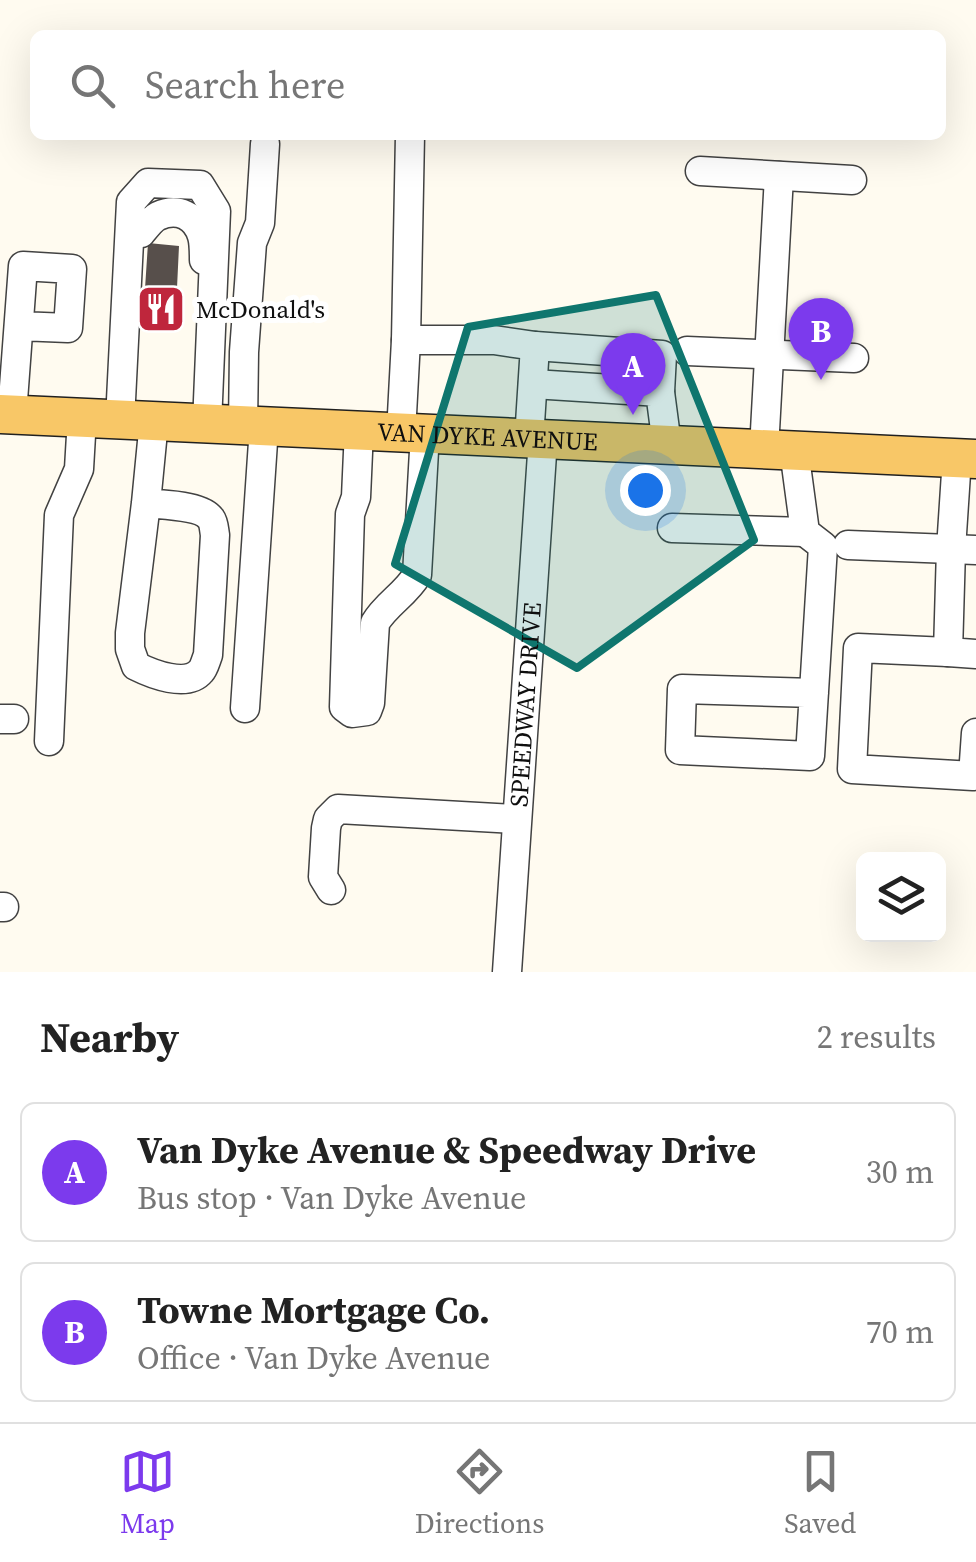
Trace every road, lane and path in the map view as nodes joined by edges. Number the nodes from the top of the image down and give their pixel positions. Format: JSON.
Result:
{"nodes":[{"id":1,"x":410,"y":140,"type":"edge"},
{"id":2,"x":266,"y":144,"type":"dead end"},
{"id":3,"x":700,"y":171,"type":"dead end"},
{"id":4,"x":778,"y":176,"type":"junction"},
{"id":5,"x":852,"y":180,"type":"dead end"},
{"id":6,"x":141,"y":233,"type":"junction"},
{"id":7,"x":216,"y":233,"type":"junction"},
{"id":8,"x":213,"y":290,"type":"junction"},
{"id":9,"x":19,"y":326,"type":"dead end"},
{"id":10,"x":124,"y":334,"type":"junction"},
{"id":11,"x":406,"y":340,"type":"junction"},
{"id":12,"x":536,"y":346,"type":"junction"},
{"id":13,"x":687,"y":351,"type":"dead end"},
{"id":14,"x":769,"y":356,"type":"junction"},
{"id":15,"x":854,"y":358,"type":"dead end"},
{"id":16,"x":533,"y":384,"type":"junction"},
{"id":17,"x":660,"y":392,"type":"junction"},
{"id":18,"x":6,"y":414,"type":"edge"},
{"id":19,"x":82,"y":418,"type":"junction"},
{"id":20,"x":137,"y":421,"type":"junction"},
{"id":21,"x":238,"y":426,"type":"junction"},
{"id":22,"x":359,"y":430,"type":"junction"},
{"id":23,"x":413,"y":433,"type":"junction"},
{"id":24,"x":536,"y":439,"type":"junction"},
{"id":25,"x":667,"y":444,"type":"junction"},
{"id":26,"x":779,"y":450,"type":"junction"},
{"id":27,"x":966,"y":458,"type":"edge"},
{"id":28,"x":146,"y":503,"type":"junction"},
{"id":29,"x":672,"y":528,"type":"dead end"},
{"id":30,"x":805,"y":532,"type":"junction"},
{"id":31,"x":848,"y":545,"type":"dead end"},
{"id":32,"x":963,"y":550,"type":"edge"},
{"id":33,"x":962,"y":653,"type":"edge"},
{"id":34,"x":814,"y":693,"type":"junction"},
{"id":35,"x":245,"y":708,"type":"dead end"},
{"id":36,"x":976,"y":733,"type":"edge"},
{"id":37,"x":49,"y":741,"type":"dead end"},
{"id":38,"x":516,"y":819,"type":"junction"},
{"id":39,"x":332,"y":890,"type":"dead end"},
{"id":40,"x":507,"y":972,"type":"edge"}],
"edges":[{"from":1,"to":11,"type":"street"},
{"from":2,"to":21,"type":"street"},
{"from":3,"to":4,"type":"street"},
{"from":4,"to":5,"type":"street"},
{"from":4,"to":14,"type":"street"},
{"from":6,"to":7,"type":"street"},
{"from":6,"to":8,"type":"street"},
{"from":6,"to":10,"type":"street"},
{"from":7,"to":8,"type":"street"},
{"from":7,"to":10,"type":"street"},
{"from":8,"to":21,"type":"street"},
{"from":9,"to":18,"type":"street"},
{"from":10,"to":20,"type":"street"},
{"from":11,"to":12,"type":"street"},
{"from":11,"to":23,"type":"street"},
{"from":12,"to":16,"type":"street","name":"SPEEDWAY DRIVE"},
{"from":12,"to":17,"type":"street"},
{"from":13,"to":14,"type":"street"},
{"from":14,"to":15,"type":"street"},
{"from":14,"to":26,"type":"street"},
{"from":16,"to":17,"type":"street"},
{"from":16,"to":24,"type":"street","name":"SPEEDWAY DRIVE"},
{"from":17,"to":25,"type":"street"},
{"from":18,"to":19,"type":"main road","name":"VAN DYKE AVENUE"},
{"from":19,"to":20,"type":"main road","name":"VAN DYKE AVENUE"},
{"from":19,"to":37,"type":"street"},
{"from":20,"to":21,"type":"main road","name":"VAN DYKE AVENUE"},
{"from":20,"to":28,"type":"street"},
{"from":21,"to":22,"type":"main road","name":"VAN DYKE AVENUE"},
{"from":21,"to":35,"type":"street"},
{"from":22,"to":23,"type":"main road","name":"VAN DYKE AVENUE"},
{"from":22,"to":23,"type":"street"},
{"from":23,"to":24,"type":"main road","name":"VAN DYKE AVENUE"},
{"from":24,"to":25,"type":"main road","name":"VAN DYKE AVENUE"},
{"from":24,"to":38,"type":"street","name":"SPEEDWAY DRIVE"},
{"from":25,"to":26,"type":"main road","name":"VAN DYKE AVENUE"},
{"from":26,"to":27,"type":"main road","name":"VAN DYKE AVENUE"},
{"from":26,"to":30,"type":"street"},
{"from":27,"to":32,"type":"street"},
{"from":28,"to":28,"type":"street"},
{"from":29,"to":30,"type":"street"},
{"from":30,"to":34,"type":"street"},
{"from":31,"to":32,"type":"street"},
{"from":32,"to":33,"type":"street"},
{"from":33,"to":36,"type":"street"},
{"from":34,"to":34,"type":"street"},
{"from":38,"to":39,"type":"street"},
{"from":38,"to":40,"type":"street","name":"SPEEDWAY DRIVE"}]}
